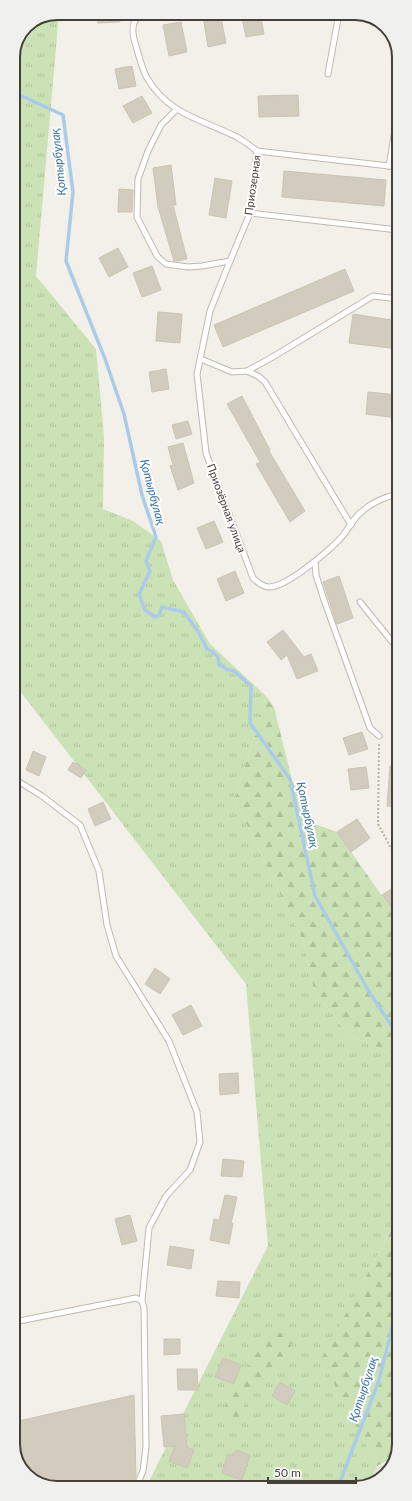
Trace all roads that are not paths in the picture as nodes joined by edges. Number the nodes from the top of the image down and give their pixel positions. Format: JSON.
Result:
{"nodes":[{"id":1,"x":136,"y":20,"type":"edge"},
{"id":2,"x":339,"y":20,"type":"edge"},
{"id":3,"x":328,"y":74,"type":"dead end"},
{"id":4,"x":176,"y":110,"type":"junction"},
{"id":5,"x":392,"y":148,"type":"edge"},
{"id":6,"x":258,"y":151,"type":"junction"},
{"id":7,"x":389,"y":166,"type":"joint"},
{"id":8,"x":250,"y":213,"type":"junction"},
{"id":9,"x":392,"y":229,"type":"edge"},
{"id":10,"x":230,"y":261,"type":"junction"},
{"id":11,"x":392,"y":298,"type":"edge"},
{"id":12,"x":201,"y":359,"type":"junction"},
{"id":13,"x":246,"y":371,"type":"junction"},
{"id":14,"x":392,"y":496,"type":"edge"},
{"id":15,"x":351,"y":525,"type":"junction"},
{"id":16,"x":315,"y":562,"type":"junction"},
{"id":17,"x":360,"y":602,"type":"dead end"},
{"id":18,"x":392,"y":642,"type":"edge"},
{"id":19,"x":379,"y":736,"type":"road end"},
{"id":20,"x":20,"y":782,"type":"edge"},
{"id":21,"x":142,"y":1301,"type":"junction"},
{"id":22,"x":20,"y":1321,"type":"edge"},
{"id":23,"x":139,"y":1481,"type":"edge"}],
"edges":[{"from":1,"to":4,"type":"lane","name":"Приозерная"},
{"from":2,"to":3,"type":"lane"},
{"from":4,"to":6,"type":"lane","name":"Приозерная"},
{"from":4,"to":10,"type":"lane"},
{"from":5,"to":7,"type":"lane"},
{"from":6,"to":7,"type":"lane"},
{"from":6,"to":8,"type":"lane","name":"Приозерная"},
{"from":8,"to":9,"type":"lane"},
{"from":8,"to":10,"type":"lane","name":"Приозерная"},
{"from":10,"to":12,"type":"lane","name":"Приозёрная улица"},
{"from":11,"to":13,"type":"lane"},
{"from":12,"to":13,"type":"lane"},
{"from":12,"to":16,"type":"lane","name":"Приозёрная улица"},
{"from":13,"to":15,"type":"lane"},
{"from":14,"to":15,"type":"lane","name":"Приозёрная улица"},
{"from":15,"to":16,"type":"lane","name":"Приозёрная улица"},
{"from":16,"to":19,"type":"lane"},
{"from":17,"to":18,"type":"lane"},
{"from":20,"to":21,"type":"lane"},
{"from":21,"to":22,"type":"lane"},
{"from":21,"to":23,"type":"lane"}]}
